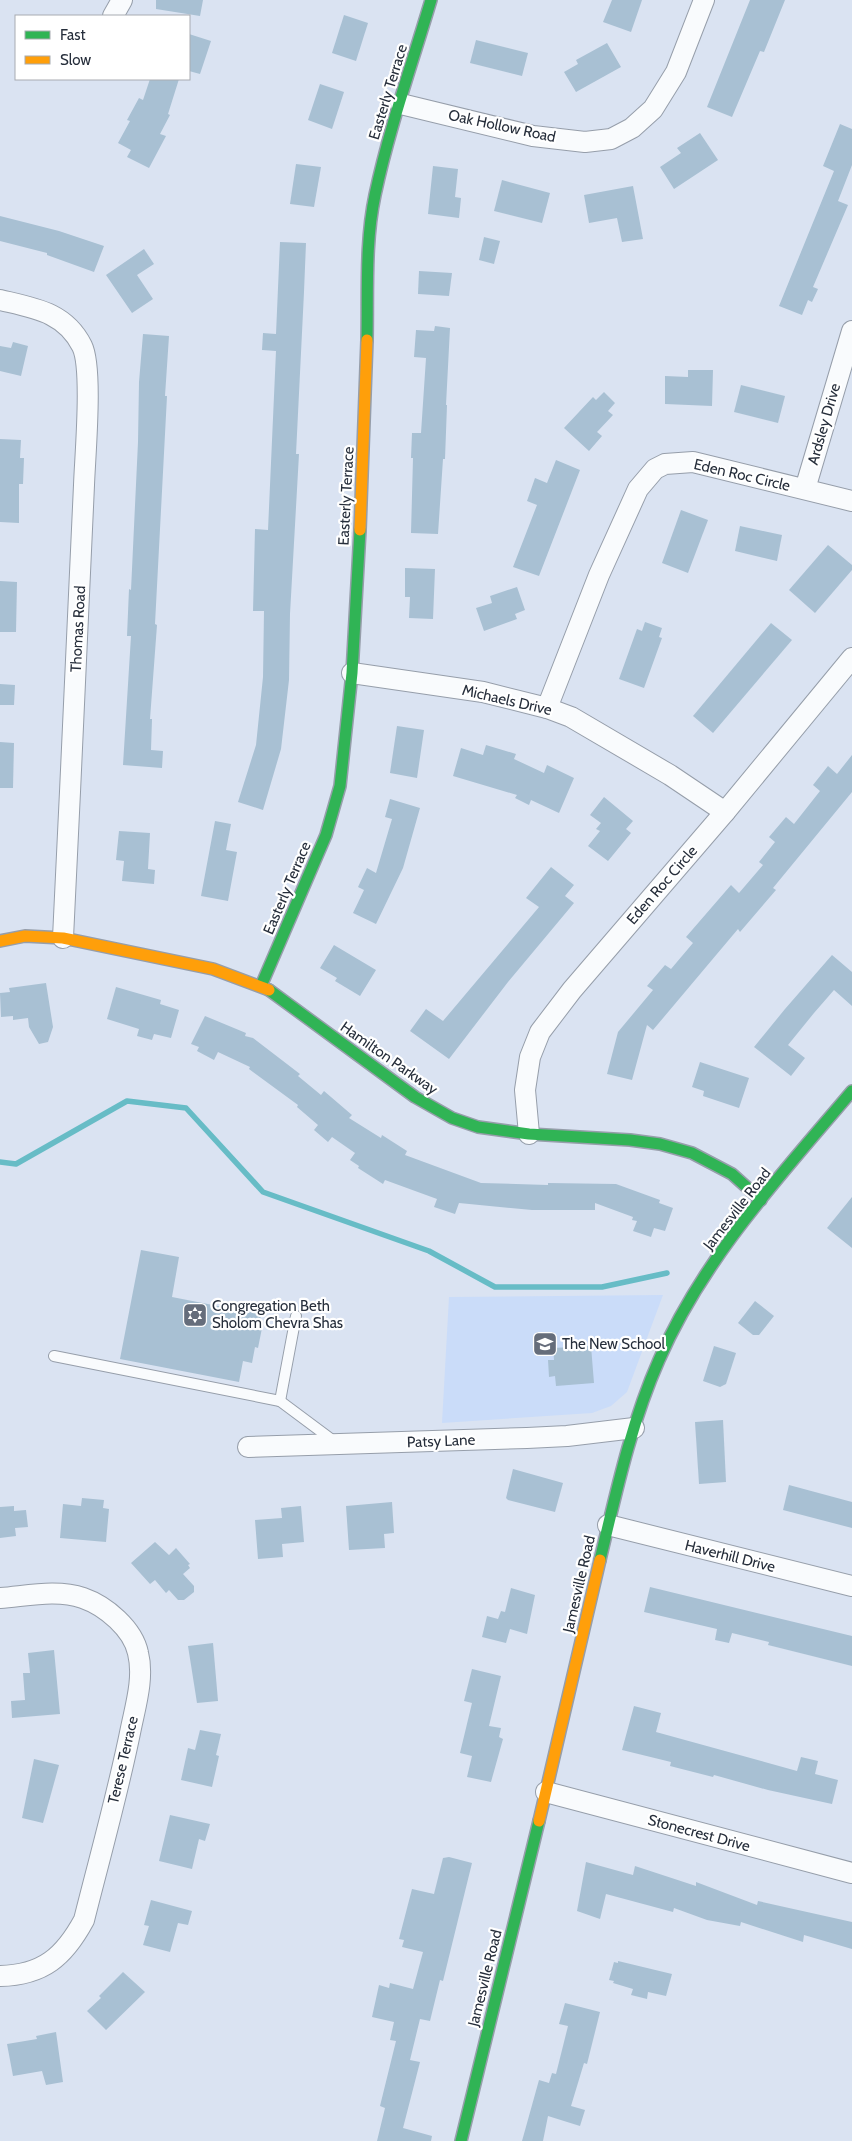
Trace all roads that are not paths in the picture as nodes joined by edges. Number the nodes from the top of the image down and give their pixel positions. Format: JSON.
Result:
{"nodes":[{"id":1,"x":122,"y":0,"type":"edge"},
{"id":2,"x":431,"y":0,"type":"edge"},
{"id":3,"x":704,"y":0,"type":"edge"},
{"id":4,"x":114,"y":15,"type":"edge"},
{"id":5,"x":401,"y":104,"type":"junction"},
{"id":6,"x":0,"y":300,"type":"edge"},
{"id":7,"x":852,"y":330,"type":"edge"},
{"id":8,"x":805,"y":489,"type":"junction"},
{"id":9,"x":852,"y":501,"type":"edge"},
{"id":10,"x":852,"y":658,"type":"edge"},
{"id":11,"x":352,"y":672,"type":"junction"},
{"id":12,"x":547,"y":708,"type":"junction"},
{"id":13,"x":725,"y":812,"type":"junction"},
{"id":14,"x":63,"y":938,"type":"junction"},
{"id":15,"x":0,"y":942,"type":"edge"},
{"id":16,"x":261,"y":986,"type":"junction"},
{"id":17,"x":852,"y":1091,"type":"edge"},
{"id":18,"x":529,"y":1134,"type":"junction"},
{"id":19,"x":761,"y":1200,"type":"junction"},
{"id":20,"x":296,"y":1316,"type":"dead end"},
{"id":21,"x":54,"y":1356,"type":"dead end"},
{"id":22,"x":280,"y":1401,"type":"junction"},
{"id":23,"x":634,"y":1428,"type":"junction"},
{"id":24,"x":338,"y":1444,"type":"junction"},
{"id":25,"x":248,"y":1447,"type":"dead end"},
{"id":26,"x":608,"y":1525,"type":"junction"},
{"id":27,"x":852,"y":1586,"type":"edge"},
{"id":28,"x":0,"y":1598,"type":"edge"},
{"id":29,"x":546,"y":1792,"type":"junction"},
{"id":30,"x":852,"y":1873,"type":"edge"},
{"id":31,"x":0,"y":1976,"type":"edge"},
{"id":32,"x":461,"y":2141,"type":"edge"}],
"edges":[{"from":1,"to":4,"type":"street"},
{"from":2,"to":5,"type":"street","name":"Easterly Terrace"},
{"from":3,"to":5,"type":"street","name":"Oak Hollow Road"},
{"from":5,"to":11,"type":"street","name":"Easterly Terrace"},
{"from":6,"to":14,"type":"street","name":"Thomas Road"},
{"from":7,"to":8,"type":"street","name":"Ardsley Drive"},
{"from":8,"to":9,"type":"street","name":"Eden Roc Circle"},
{"from":8,"to":12,"type":"street","name":"Eden Roc Circle"},
{"from":10,"to":13,"type":"street","name":"Eden Roc Circle"},
{"from":11,"to":12,"type":"street","name":"Michaels Drive"},
{"from":11,"to":16,"type":"street","name":"Easterly Terrace"},
{"from":12,"to":13,"type":"street","name":"Michaels Drive"},
{"from":13,"to":18,"type":"street","name":"Eden Roc Circle"},
{"from":14,"to":15,"type":"street","name":"Hamilton Parkway"},
{"from":14,"to":16,"type":"street","name":"Hamilton Parkway"},
{"from":16,"to":18,"type":"street","name":"Hamilton Parkway"},
{"from":17,"to":19,"type":"street","name":"Jamesville Road"},
{"from":18,"to":19,"type":"street","name":"Hamilton Parkway"},
{"from":19,"to":23,"type":"street","name":"Jamesville Road"},
{"from":20,"to":22,"type":"lane"},
{"from":21,"to":22,"type":"lane"},
{"from":22,"to":24,"type":"lane"},
{"from":23,"to":24,"type":"street","name":"Patsy Lane"},
{"from":23,"to":26,"type":"street","name":"Jamesville Road"},
{"from":24,"to":25,"type":"street","name":"Patsy Lane"},
{"from":26,"to":27,"type":"street","name":"Haverhill Drive"},
{"from":26,"to":29,"type":"street","name":"Jamesville Road"},
{"from":28,"to":31,"type":"street","name":"Terese Terrace"},
{"from":29,"to":30,"type":"street","name":"Stonecrest Drive"},
{"from":29,"to":32,"type":"street","name":"Jamesville Road"}]}
